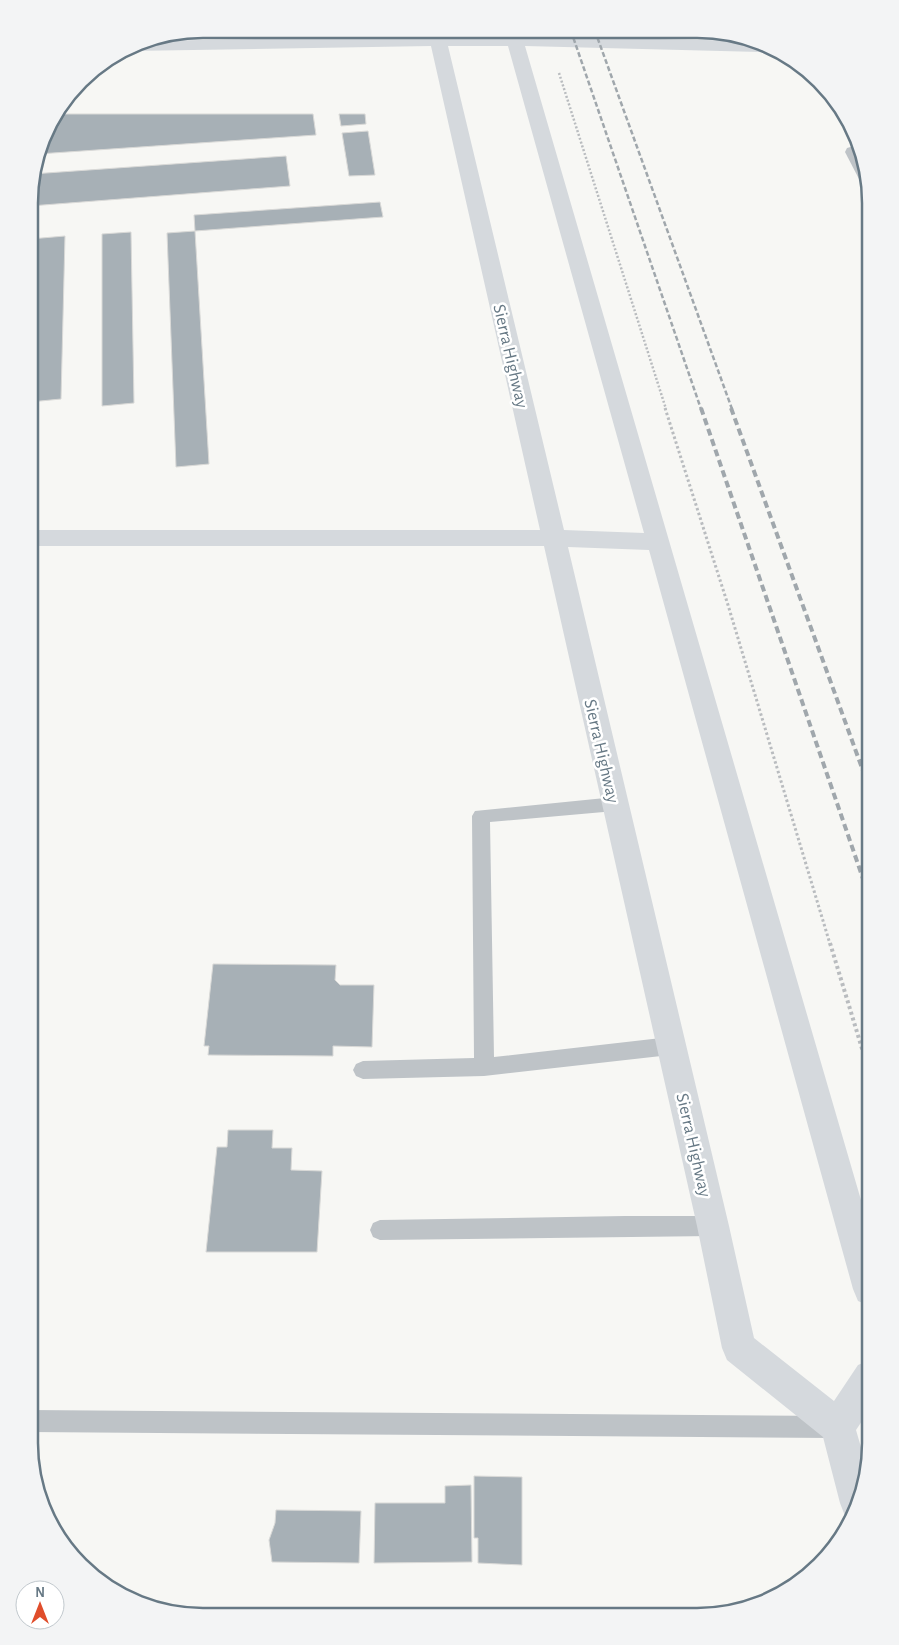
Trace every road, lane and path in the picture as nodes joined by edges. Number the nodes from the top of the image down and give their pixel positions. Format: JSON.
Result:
{"nodes":[{"id":1,"x":438,"y":38,"type":"edge"},
{"id":2,"x":514,"y":38,"type":"edge"},
{"id":3,"x":153,"y":45,"type":"edge"},
{"id":4,"x":752,"y":47,"type":"edge"},
{"id":5,"x":557,"y":67,"type":"dead end"},
{"id":6,"x":38,"y":538,"type":"edge"},
{"id":7,"x":553,"y":538,"type":"junction"},
{"id":8,"x":658,"y":542,"type":"junction"},
{"id":9,"x":615,"y":804,"type":"junction"},
{"id":10,"x":670,"y":1046,"type":"junction"},
{"id":11,"x":861,"y":1046,"type":"edge"},
{"id":12,"x":484,"y":1066,"type":"junction"},
{"id":13,"x":363,"y":1070,"type":"dead end"},
{"id":14,"x":713,"y":1226,"type":"junction"},
{"id":15,"x":380,"y":1230,"type":"dead end"},
{"id":16,"x":861,"y":1258,"type":"edge"},
{"id":17,"x":861,"y":1391,"type":"edge"},
{"id":18,"x":38,"y":1421,"type":"edge"},
{"id":19,"x":838,"y":1427,"type":"junction"},
{"id":20,"x":854,"y":1490,"type":"edge"}],
"edges":[{"from":1,"to":7,"type":"main road","name":"Sierra Highway"},
{"from":2,"to":8,"type":"main road"},
{"from":3,"to":4,"type":"main road"},
{"from":5,"to":11,"type":"path"},
{"from":6,"to":7,"type":"main road"},
{"from":7,"to":8,"type":"main road"},
{"from":7,"to":9,"type":"main road","name":"Sierra Highway"},
{"from":8,"to":16,"type":"main road"},
{"from":9,"to":10,"type":"main road","name":"Sierra Highway"},
{"from":9,"to":12,"type":"lane"},
{"from":10,"to":12,"type":"lane"},
{"from":10,"to":14,"type":"main road","name":"Sierra Highway"},
{"from":12,"to":13,"type":"lane"},
{"from":14,"to":15,"type":"lane"},
{"from":14,"to":19,"type":"main road","name":"Sierra Highway"},
{"from":17,"to":19,"type":"main road"},
{"from":18,"to":19,"type":"lane"},
{"from":19,"to":20,"type":"main road"}]}
